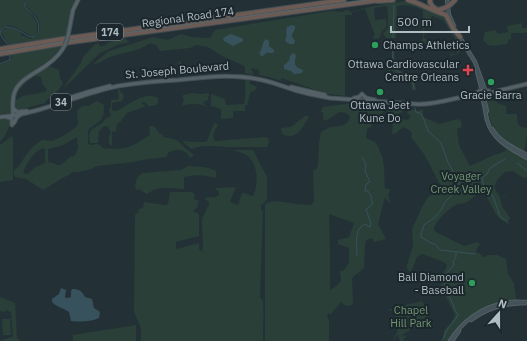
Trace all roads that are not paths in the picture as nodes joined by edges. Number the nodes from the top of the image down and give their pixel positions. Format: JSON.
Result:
{"nodes":[{"id":1,"x":78,"y":0,"type":"edge"},
{"id":2,"x":344,"y":0,"type":"edge"},
{"id":3,"x":380,"y":0,"type":"edge"},
{"id":4,"x":393,"y":0,"type":"edge"},
{"id":5,"x":408,"y":0,"type":"edge"},
{"id":6,"x":430,"y":0,"type":"edge"},
{"id":7,"x":456,"y":0,"type":"edge"},
{"id":8,"x":370,"y":1,"type":"junction"},
{"id":9,"x":448,"y":3,"type":"edge"},
{"id":10,"x":429,"y":9,"type":"junction"},
{"id":11,"x":460,"y":37,"type":"junction"},
{"id":12,"x":0,"y":49,"type":"edge"},
{"id":13,"x":0,"y":55,"type":"edge"},
{"id":14,"x":223,"y":75,"type":"junction"},
{"id":15,"x":130,"y":84,"type":"junction"},
{"id":16,"x":527,"y":84,"type":"edge"},
{"id":17,"x":483,"y":93,"type":"junction"},
{"id":18,"x":466,"y":96,"type":"junction"},
{"id":19,"x":330,"y":98,"type":"junction"},
{"id":20,"x":354,"y":98,"type":"junction"},
{"id":21,"x":375,"y":100,"type":"junction"},
{"id":22,"x":381,"y":101,"type":"junction"},
{"id":23,"x":13,"y":106,"type":"junction"},
{"id":24,"x":360,"y":106,"type":"dead end"},
{"id":25,"x":27,"y":111,"type":"junction"},
{"id":26,"x":21,"y":114,"type":"junction"},
{"id":27,"x":14,"y":115,"type":"junction"},
{"id":28,"x":0,"y":116,"type":"edge"},
{"id":29,"x":6,"y":116,"type":"junction"},
{"id":30,"x":527,"y":156,"type":"edge"},
{"id":31,"x":527,"y":302,"type":"edge"},
{"id":32,"x":451,"y":341,"type":"edge"}],
"edges":[{"from":1,"to":23,"type":"main road","bridge":true},
{"from":2,"to":12,"type":"highway","name":"Regional Road 174","number":"174"},
{"from":3,"to":8,"type":"highway","name":"Regional Road 174","number":"174"},
{"from":4,"to":8,"type":"highway"},
{"from":5,"to":10,"type":"highway"},
{"from":6,"to":9,"type":"highway"},
{"from":7,"to":9,"type":"highway"},
{"from":8,"to":13,"type":"highway","name":"Regional Road 174","number":"174"},
{"from":9,"to":10,"type":"highway"},
{"from":9,"to":11,"type":"main road"},
{"from":10,"to":11,"type":"highway"},
{"from":11,"to":17,"type":"main road"},
{"from":14,"to":15,"type":"main road","name":"St. Joseph Boulevard","number":"34"},
{"from":14,"to":19,"type":"main road","name":"St. Joseph Boulevard","number":"34"},
{"from":14,"to":20,"type":"main road","name":"St. Joseph Boulevard","number":"34"},
{"from":15,"to":25,"type":"main road","name":"St. Joseph Boulevard","number":"34"},
{"from":15,"to":26,"type":"main road","name":"St. Joseph Boulevard","number":"34"},
{"from":16,"to":17,"type":"main road","name":"St. Joseph Boulevard","number":"34"},
{"from":17,"to":18,"type":"main road","name":"St. Joseph Boulevard","number":"34"},
{"from":17,"to":18,"type":"main road","name":"St. Joseph Boulevard","number":"34"},
{"from":17,"to":30,"type":"main road"},
{"from":18,"to":22,"type":"main road","name":"St. Joseph Boulevard","number":"34"},
{"from":19,"to":22,"type":"main road","name":"St. Joseph Boulevard","number":"34"},
{"from":19,"to":24,"type":"main road"},
{"from":20,"to":21,"type":"main road","name":"St. Joseph Boulevard","number":"34"},
{"from":20,"to":21,"type":"main road"},
{"from":21,"to":22,"type":"main road","name":"St. Joseph Boulevard","number":"34"},
{"from":23,"to":25,"type":"main road"},
{"from":23,"to":27,"type":"main road"},
{"from":23,"to":29,"type":"main road"},
{"from":25,"to":27,"type":"main road","name":"St. Joseph Boulevard","number":"34"},
{"from":26,"to":27,"type":"main road","name":"St. Joseph Boulevard","number":"34"},
{"from":26,"to":29,"type":"main road"},
{"from":27,"to":29,"type":"main road","name":"St. Joseph Boulevard","number":"34"},
{"from":28,"to":29,"type":"main road","name":"St. Joseph Boulevard","number":"34"},
{"from":31,"to":32,"type":"main road"}]}
